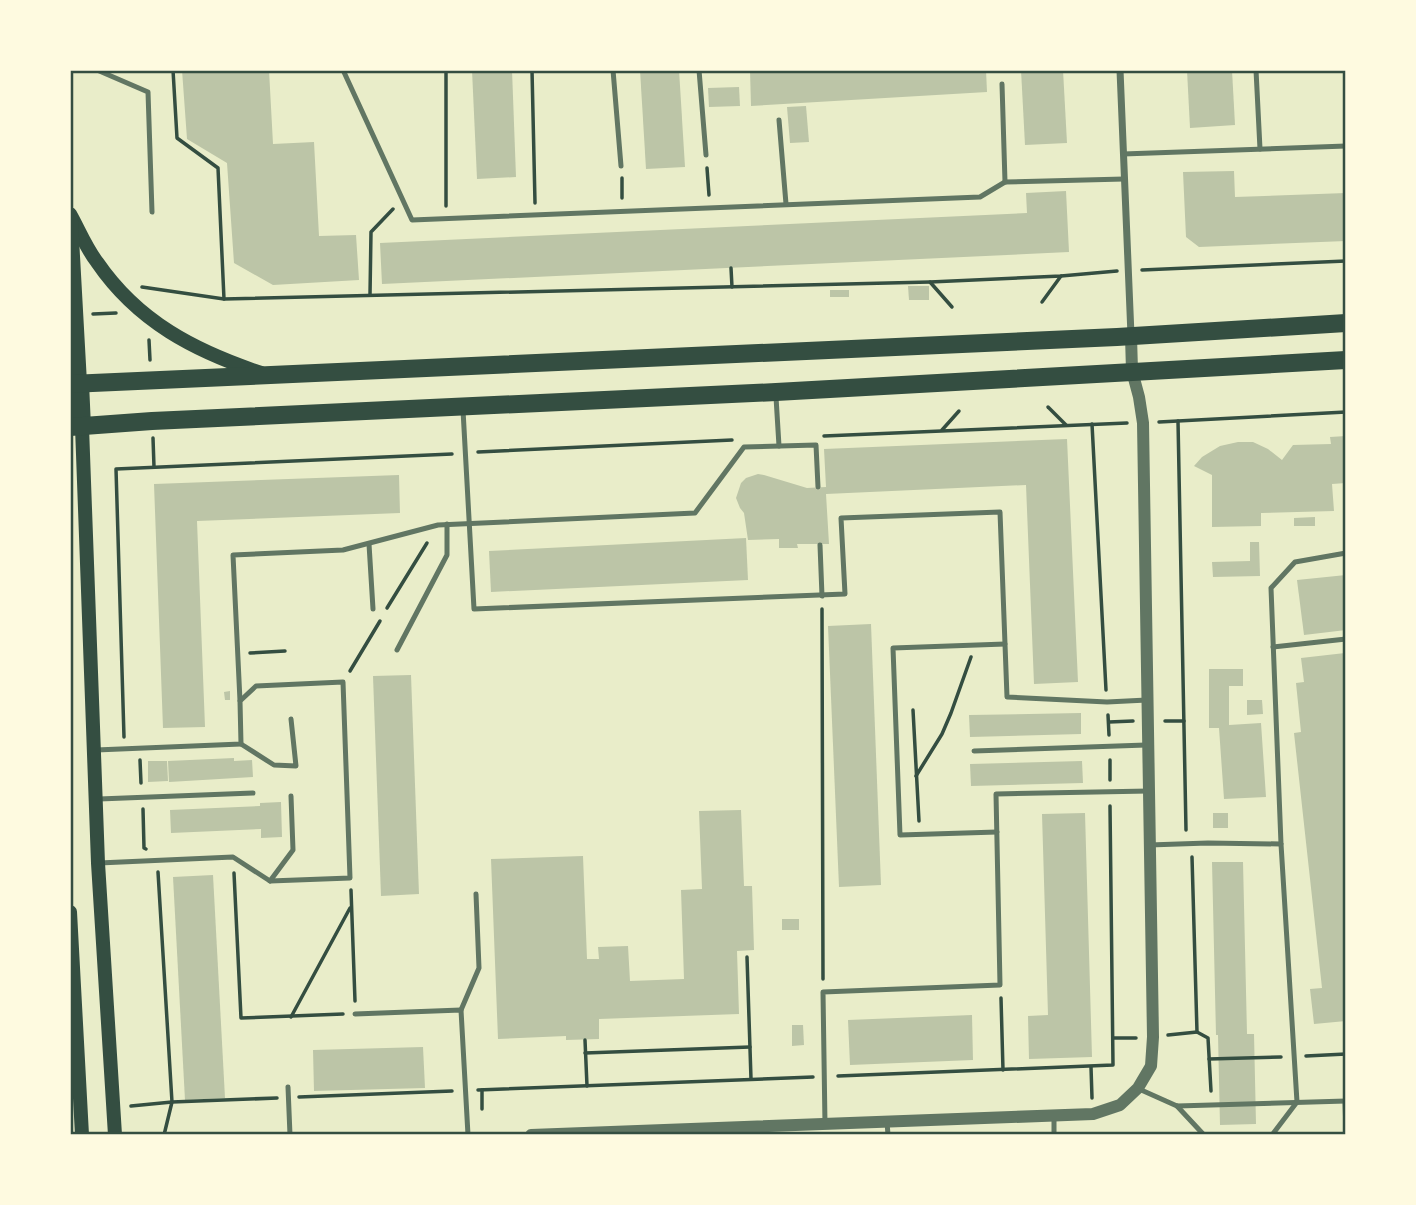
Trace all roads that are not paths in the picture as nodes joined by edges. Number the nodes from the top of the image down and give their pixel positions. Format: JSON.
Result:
{"nodes":[{"id":1,"x":97,"y":70,"type":"edge"},
{"id":2,"x":343,"y":70,"type":"edge"},
{"id":3,"x":613,"y":70,"type":"edge"},
{"id":4,"x":699,"y":70,"type":"edge"},
{"id":5,"x":1120,"y":70,"type":"edge"},
{"id":6,"x":1256,"y":70,"type":"edge"},
{"id":7,"x":1002,"y":84,"type":"dead end"},
{"id":8,"x":779,"y":120,"type":"dead end"},
{"id":9,"x":1346,"y":146,"type":"edge"},
{"id":10,"x":1260,"y":149,"type":"junction"},
{"id":11,"x":1123,"y":154,"type":"junction"},
{"id":12,"x":706,"y":155,"type":"dead end"},
{"id":13,"x":621,"y":166,"type":"dead end"},
{"id":14,"x":1124,"y":178,"type":"junction"},
{"id":15,"x":1005,"y":182,"type":"junction"},
{"id":16,"x":786,"y":204,"type":"junction"},
{"id":17,"x":70,"y":206,"type":"edge"},
{"id":18,"x":152,"y":212,"type":"dead end"},
{"id":19,"x":71,"y":215,"type":"edge"},
{"id":20,"x":1346,"y":323,"type":"edge"},
{"id":21,"x":1131,"y":336,"type":"junction"},
{"id":22,"x":1346,"y":360,"type":"edge"},
{"id":23,"x":1132,"y":371,"type":"junction"},
{"id":24,"x":270,"y":376,"type":"junction"},
{"id":25,"x":75,"y":383,"type":"edge"},
{"id":26,"x":776,"y":392,"type":"junction"},
{"id":27,"x":463,"y":407,"type":"junction"},
{"id":28,"x":76,"y":427,"type":"edge"},
{"id":29,"x":779,"y":446,"type":"junction"},
{"id":30,"x":818,"y":487,"type":"dead end"},
{"id":31,"x":469,"y":523,"type":"junction"},
{"id":32,"x":447,"y":524,"type":"junction"},
{"id":33,"x":369,"y":544,"type":"junction"},
{"id":34,"x":820,"y":545,"type":"dead end"},
{"id":35,"x":1346,"y":554,"type":"edge"},
{"id":36,"x":822,"y":596,"type":"junction"},
{"id":37,"x":373,"y":609,"type":"dead end"},
{"id":38,"x":1346,"y":639,"type":"edge"},
{"id":39,"x":1005,"y":643,"type":"junction"},
{"id":40,"x":1273,"y":648,"type":"junction"},
{"id":41,"x":397,"y":650,"type":"dead end"},
{"id":42,"x":1147,"y":700,"type":"junction"},
{"id":43,"x":240,"y":701,"type":"junction"},
{"id":44,"x":291,"y":719,"type":"dead end"},
{"id":45,"x":242,"y":744,"type":"junction"},
{"id":46,"x":1148,"y":745,"type":"junction"},
{"id":47,"x":93,"y":751,"type":"junction"},
{"id":48,"x":975,"y":751,"type":"dead end"},
{"id":49,"x":1149,"y":791,"type":"junction"},
{"id":50,"x":253,"y":793,"type":"dead end"},
{"id":51,"x":291,"y":796,"type":"dead end"},
{"id":52,"x":95,"y":799,"type":"junction"},
{"id":53,"x":996,"y":832,"type":"junction"},
{"id":54,"x":1281,"y":844,"type":"junction"},
{"id":55,"x":1149,"y":845,"type":"junction"},
{"id":56,"x":98,"y":863,"type":"junction"},
{"id":57,"x":270,"y":881,"type":"junction"},
{"id":58,"x":476,"y":894,"type":"dead end"},
{"id":59,"x":70,"y":912,"type":"edge"},
{"id":60,"x":461,"y":1010,"type":"junction"},
{"id":61,"x":355,"y":1014,"type":"road end"},
{"id":62,"x":288,"y":1087,"type":"dead end"},
{"id":63,"x":1138,"y":1088,"type":"junction"},
{"id":64,"x":1345,"y":1101,"type":"edge"},
{"id":65,"x":1297,"y":1102,"type":"junction"},
{"id":66,"x":1177,"y":1106,"type":"junction"},
{"id":67,"x":1054,"y":1115,"type":"junction"},
{"id":68,"x":825,"y":1124,"type":"junction"},
{"id":69,"x":887,"y":1129,"type":"edge"},
{"id":70,"x":1346,"y":1132,"type":"edge"},
{"id":71,"x":82,"y":1135,"type":"edge"},
{"id":72,"x":115,"y":1135,"type":"edge"},
{"id":73,"x":290,"y":1135,"type":"edge"},
{"id":74,"x":468,"y":1135,"type":"edge"},
{"id":75,"x":531,"y":1135,"type":"edge"},
{"id":76,"x":1054,"y":1135,"type":"edge"},
{"id":77,"x":1205,"y":1135,"type":"edge"},
{"id":78,"x":1272,"y":1135,"type":"edge"}],
"edges":[{"from":1,"to":18,"type":"lane"},
{"from":2,"to":16,"type":"lane"},
{"from":3,"to":13,"type":"lane"},
{"from":4,"to":12,"type":"lane"},
{"from":5,"to":11,"type":"street"},
{"from":6,"to":10,"type":"lane"},
{"from":7,"to":15,"type":"lane"},
{"from":8,"to":16,"type":"lane"},
{"from":9,"to":10,"type":"lane"},
{"from":10,"to":11,"type":"lane"},
{"from":11,"to":14,"type":"street"},
{"from":14,"to":15,"type":"lane"},
{"from":14,"to":21,"type":"street"},
{"from":15,"to":16,"type":"lane"},
{"from":17,"to":19,"type":"main road"},
{"from":19,"to":24,"type":"main road"},
{"from":19,"to":25,"type":"main road"},
{"from":20,"to":21,"type":"main road"},
{"from":21,"to":23,"type":"street"},
{"from":21,"to":24,"type":"main road"},
{"from":22,"to":23,"type":"main road"},
{"from":23,"to":26,"type":"main road"},
{"from":23,"to":42,"type":"street"},
{"from":24,"to":25,"type":"main road"},
{"from":25,"to":28,"type":"main road"},
{"from":26,"to":27,"type":"main road"},
{"from":26,"to":29,"type":"lane"},
{"from":27,"to":28,"type":"main road"},
{"from":27,"to":31,"type":"lane"},
{"from":28,"to":47,"type":"main road"},
{"from":29,"to":30,"type":"lane"},
{"from":29,"to":31,"type":"lane"},
{"from":31,"to":32,"type":"lane"},
{"from":31,"to":36,"type":"lane"},
{"from":32,"to":33,"type":"lane"},
{"from":32,"to":41,"type":"lane"},
{"from":33,"to":37,"type":"lane"},
{"from":33,"to":43,"type":"lane"},
{"from":34,"to":36,"type":"lane"},
{"from":35,"to":40,"type":"lane"},
{"from":36,"to":39,"type":"lane"},
{"from":38,"to":40,"type":"lane"},
{"from":39,"to":42,"type":"lane"},
{"from":39,"to":53,"type":"lane"},
{"from":40,"to":54,"type":"lane"},
{"from":42,"to":46,"type":"street"},
{"from":43,"to":45,"type":"lane"},
{"from":43,"to":57,"type":"lane"},
{"from":44,"to":45,"type":"lane"},
{"from":45,"to":47,"type":"lane"},
{"from":46,"to":48,"type":"lane"},
{"from":46,"to":49,"type":"street"},
{"from":47,"to":52,"type":"main road"},
{"from":49,"to":53,"type":"lane"},
{"from":49,"to":55,"type":"street"},
{"from":50,"to":52,"type":"lane"},
{"from":51,"to":57,"type":"lane"},
{"from":52,"to":56,"type":"main road"},
{"from":53,"to":68,"type":"lane"},
{"from":54,"to":55,"type":"lane"},
{"from":54,"to":65,"type":"lane"},
{"from":55,"to":63,"type":"street"},
{"from":56,"to":57,"type":"lane"},
{"from":56,"to":72,"type":"main road"},
{"from":58,"to":60,"type":"lane"},
{"from":59,"to":71,"type":"main road"},
{"from":60,"to":61,"type":"lane"},
{"from":60,"to":74,"type":"lane"},
{"from":62,"to":73,"type":"lane"},
{"from":63,"to":66,"type":"lane"},
{"from":63,"to":67,"type":"street"},
{"from":64,"to":65,"type":"lane"},
{"from":64,"to":70,"type":"lane"},
{"from":65,"to":66,"type":"lane"},
{"from":65,"to":78,"type":"lane"},
{"from":66,"to":77,"type":"lane"},
{"from":67,"to":69,"type":"street"},
{"from":67,"to":76,"type":"lane"},
{"from":68,"to":69,"type":"street"},
{"from":68,"to":75,"type":"street"}]}
